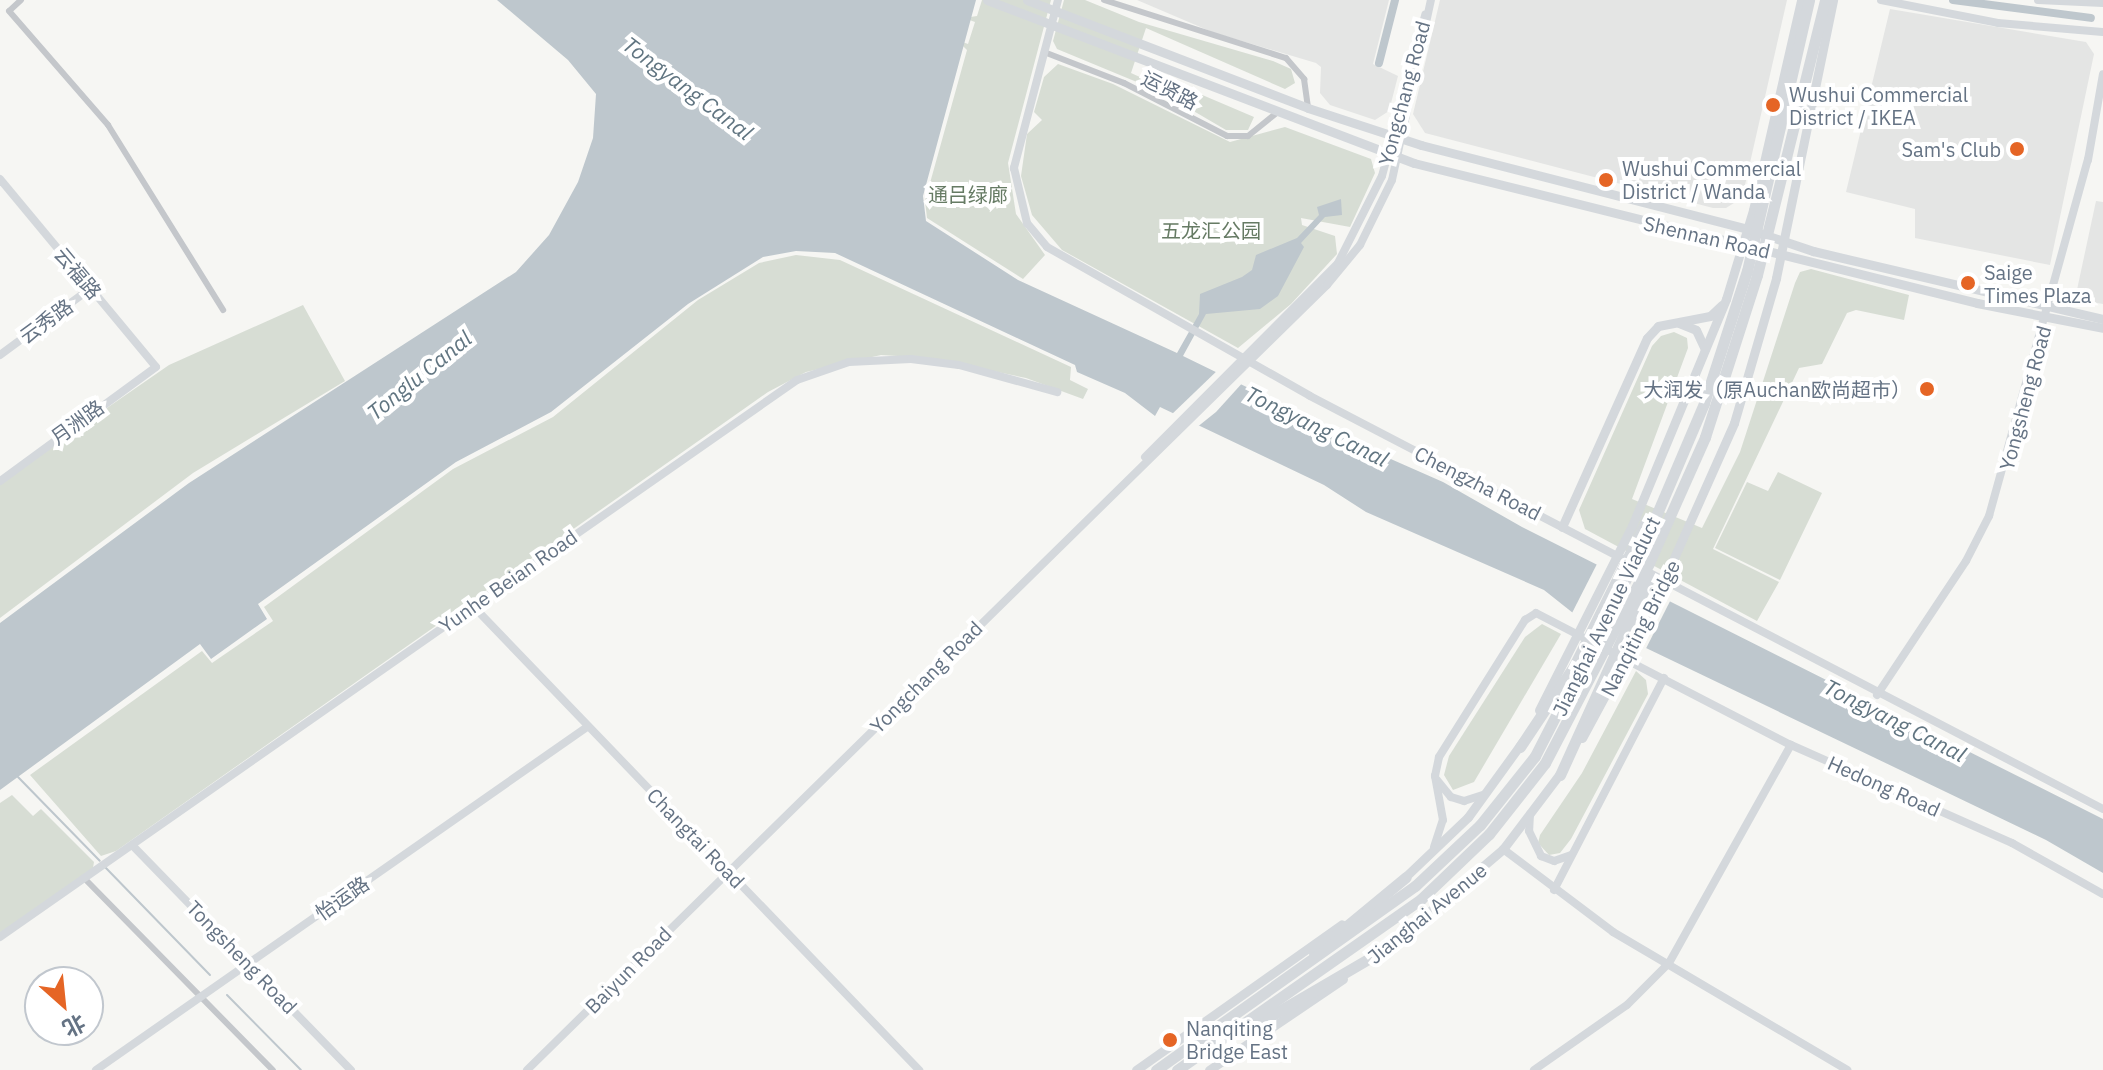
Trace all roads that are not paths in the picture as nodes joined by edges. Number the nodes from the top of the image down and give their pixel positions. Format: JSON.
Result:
{"nodes":[{"id":1,"x":21,"y":0,"type":"edge"},
{"id":2,"x":987,"y":0,"type":"edge"},
{"id":3,"x":1027,"y":0,"type":"edge"},
{"id":4,"x":1058,"y":0,"type":"edge"},
{"id":5,"x":1104,"y":0,"type":"edge"},
{"id":6,"x":1801,"y":0,"type":"edge"},
{"id":7,"x":1809,"y":0,"type":"edge"},
{"id":8,"x":1825,"y":0,"type":"edge"},
{"id":9,"x":1833,"y":0,"type":"edge"},
{"id":10,"x":1881,"y":0,"type":"edge"},
{"id":11,"x":2038,"y":0,"type":"edge"},
{"id":12,"x":1430,"y":2,"type":"edge"},
{"id":13,"x":2103,"y":3,"type":"edge"},
{"id":14,"x":2103,"y":32,"type":"edge"},
{"id":15,"x":1044,"y":52,"type":"junction"},
{"id":16,"x":2103,"y":74,"type":"edge"},
{"id":17,"x":1308,"y":108,"type":"junction"},
{"id":18,"x":1276,"y":113,"type":"junction"},
{"id":19,"x":1397,"y":136,"type":"junction"},
{"id":20,"x":1393,"y":154,"type":"junction"},
{"id":21,"x":0,"y":179,"type":"edge"},
{"id":22,"x":1748,"y":229,"type":"junction"},
{"id":23,"x":1783,"y":240,"type":"junction"},
{"id":24,"x":1742,"y":246,"type":"junction"},
{"id":25,"x":1781,"y":254,"type":"junction"},
{"id":26,"x":91,"y":288,"type":"junction"},
{"id":27,"x":1726,"y":299,"type":"junction"},
{"id":28,"x":2049,"y":307,"type":"junction"},
{"id":29,"x":223,"y":310,"type":"dead end"},
{"id":30,"x":2046,"y":318,"type":"junction"},
{"id":31,"x":2103,"y":319,"type":"edge"},
{"id":32,"x":1671,"y":322,"type":"junction"},
{"id":33,"x":2103,"y":328,"type":"edge"},
{"id":34,"x":1705,"y":353,"type":"junction"},
{"id":35,"x":0,"y":355,"type":"edge"},
{"id":36,"x":156,"y":367,"type":"joint"},
{"id":37,"x":1057,"y":392,"type":"dead end"},
{"id":38,"x":0,"y":481,"type":"edge"},
{"id":39,"x":1562,"y":527,"type":"junction"},
{"id":40,"x":473,"y":606,"type":"junction"},
{"id":41,"x":1664,"y":678,"type":"junction"},
{"id":42,"x":1877,"y":695,"type":"junction"},
{"id":43,"x":1599,"y":709,"type":"joint"},
{"id":44,"x":1542,"y":723,"type":"junction"},
{"id":45,"x":587,"y":727,"type":"junction"},
{"id":46,"x":1568,"y":736,"type":"junction"},
{"id":47,"x":1791,"y":745,"type":"junction"},
{"id":48,"x":1520,"y":747,"type":"joint"},
{"id":49,"x":1560,"y":775,"type":"junction"},
{"id":50,"x":1435,"y":776,"type":"junction"},
{"id":51,"x":1491,"y":790,"type":"junction"},
{"id":52,"x":2103,"y":809,"type":"edge"},
{"id":53,"x":1530,"y":814,"type":"junction"},
{"id":54,"x":132,"y":845,"type":"junction"},
{"id":55,"x":1503,"y":849,"type":"junction"},
{"id":56,"x":1429,"y":854,"type":"junction"},
{"id":57,"x":1572,"y":855,"type":"junction"},
{"id":58,"x":729,"y":871,"type":"junction"},
{"id":59,"x":88,"y":876,"type":"junction"},
{"id":60,"x":1406,"y":877,"type":"junction"},
{"id":61,"x":1554,"y":890,"type":"junction"},
{"id":62,"x":2103,"y":894,"type":"edge"},
{"id":63,"x":0,"y":937,"type":"edge"},
{"id":64,"x":1387,"y":948,"type":"junction"},
{"id":65,"x":249,"y":963,"type":"junction"},
{"id":66,"x":1669,"y":963,"type":"junction"},
{"id":67,"x":201,"y":997,"type":"junction"},
{"id":68,"x":1261,"y":998,"type":"junction"},
{"id":69,"x":96,"y":1070,"type":"edge"},
{"id":70,"x":273,"y":1070,"type":"edge"},
{"id":71,"x":351,"y":1070,"type":"edge"},
{"id":72,"x":527,"y":1070,"type":"edge"},
{"id":73,"x":919,"y":1070,"type":"edge"},
{"id":74,"x":1136,"y":1070,"type":"edge"},
{"id":75,"x":1156,"y":1070,"type":"edge"},
{"id":76,"x":1178,"y":1070,"type":"edge"},
{"id":77,"x":1209,"y":1070,"type":"edge"},
{"id":78,"x":1534,"y":1070,"type":"edge"},
{"id":79,"x":1847,"y":1070,"type":"edge"}],
"edges":[{"from":1,"to":29,"type":"street"},
{"from":2,"to":18,"type":"main road","name":"Shennan Road"},
{"from":3,"to":17,"type":"main road","name":"Shennan Road"},
{"from":4,"to":15,"type":"street","name":"Chengzha Road"},
{"from":5,"to":17,"type":"street"},
{"from":6,"to":22,"type":"main road"},
{"from":7,"to":44,"type":"highway"},
{"from":8,"to":46,"type":"highway"},
{"from":9,"to":23,"type":"main road"},
{"from":10,"to":14,"type":"street"},
{"from":11,"to":13,"type":"street"},
{"from":12,"to":19,"type":"street","name":"Yongchang Road"},
{"from":15,"to":18,"type":"street","name":"运贤路"},
{"from":15,"to":39,"type":"street","name":"Chengzha Road"},
{"from":16,"to":28,"type":"street","name":"Yongsheng Road"},
{"from":17,"to":19,"type":"main road","name":"Shennan Road"},
{"from":18,"to":20,"type":"main road","name":"Shennan Road"},
{"from":19,"to":20,"type":"street","name":"Yongchang Road"},
{"from":19,"to":22,"type":"main road","name":"Shennan Road"},
{"from":20,"to":24,"type":"main road","name":"Shennan Road"},
{"from":20,"to":58,"type":"street","name":"Yongchang Road"},
{"from":21,"to":26,"type":"street","name":"云福路"},
{"from":22,"to":23,"type":"main road","name":"Shennan Road"},
{"from":22,"to":24,"type":"main road"},
{"from":23,"to":25,"type":"main road"},
{"from":23,"to":28,"type":"main road","name":"Shennan Road"},
{"from":24,"to":25,"type":"main road","name":"Shennan Road"},
{"from":24,"to":27,"type":"main road"},
{"from":25,"to":30,"type":"main road","name":"Shennan Road"},
{"from":25,"to":43,"type":"main road","name":"Nanqiting Bridge"},
{"from":26,"to":35,"type":"street","name":"云秀路"},
{"from":26,"to":36,"type":"street","name":"云福路"},
{"from":27,"to":32,"type":"main road"},
{"from":27,"to":34,"type":"main road"},
{"from":28,"to":30,"type":"street","name":"Yongsheng Road"},
{"from":28,"to":31,"type":"main road","name":"Shennan Road"},
{"from":30,"to":33,"type":"main road","name":"Shennan Road"},
{"from":30,"to":42,"type":"street","name":"Yongsheng Road"},
{"from":32,"to":34,"type":"main road"},
{"from":32,"to":39,"type":"main road"},
{"from":34,"to":44,"type":"main road"},
{"from":36,"to":38,"type":"street","name":"月洲路"},
{"from":37,"to":40,"type":"street","name":"Yunhe Beian Road"},
{"from":39,"to":42,"type":"street","name":"Chengzha Road"},
{"from":40,"to":45,"type":"street","name":"Changtai Road"},
{"from":40,"to":54,"type":"street","name":"Yunhe Beian Road"},
{"from":41,"to":47,"type":"street","name":"Hedong Road"},
{"from":41,"to":50,"type":"street","name":"Hedong Road"},
{"from":41,"to":57,"type":"street"},
{"from":42,"to":52,"type":"street","name":"Chengzha Road"},
{"from":43,"to":49,"type":"main road","name":"Jianghai Avenue"},
{"from":44,"to":48,"type":"highway"},
{"from":44,"to":68,"type":"highway","name":"Jianghai Avenue Viaduct"},
{"from":45,"to":58,"type":"street","name":"Changtai Road"},
{"from":45,"to":65,"type":"street","name":"怡运路"},
{"from":46,"to":49,"type":"highway"},
{"from":46,"to":76,"type":"highway","name":"Jianghai Avenue Viaduct"},
{"from":47,"to":62,"type":"street","name":"Hedong Road"},
{"from":47,"to":66,"type":"street"},
{"from":48,"to":51,"type":"main road","name":"Jianghai Avenue"},
{"from":49,"to":53,"type":"main road","name":"Jianghai Avenue"},
{"from":50,"to":51,"type":"street"},
{"from":50,"to":56,"type":"street"},
{"from":51,"to":56,"type":"main road","name":"Jianghai Avenue"},
{"from":53,"to":55,"type":"main road","name":"Jianghai Avenue"},
{"from":53,"to":57,"type":"street"},
{"from":54,"to":59,"type":"street","name":"Yunhe Beian Road"},
{"from":54,"to":65,"type":"street","name":"Tongsheng Road"},
{"from":55,"to":61,"type":"street"},
{"from":55,"to":64,"type":"main road","name":"Jianghai Avenue"},
{"from":56,"to":60,"type":"main road","name":"Jianghai Avenue"},
{"from":57,"to":61,"type":"street"},
{"from":58,"to":72,"type":"street","name":"Baiyun Road"},
{"from":58,"to":73,"type":"street","name":"Changtai Road"},
{"from":59,"to":63,"type":"street","name":"Yunhe Beian Road"},
{"from":59,"to":67,"type":"street"},
{"from":60,"to":68,"type":"highway"},
{"from":60,"to":74,"type":"main road","name":"Jianghai Avenue"},
{"from":61,"to":66,"type":"street"},
{"from":64,"to":76,"type":"highway"},
{"from":64,"to":77,"type":"main road","name":"Jianghai Avenue"},
{"from":65,"to":67,"type":"street","name":"怡运路"},
{"from":65,"to":71,"type":"street","name":"Tongsheng Road"},
{"from":66,"to":78,"type":"street"},
{"from":66,"to":79,"type":"street"},
{"from":67,"to":69,"type":"street","name":"怡运路"},
{"from":67,"to":70,"type":"street"},
{"from":68,"to":75,"type":"highway","name":"Jianghai Avenue Viaduct"}]}
